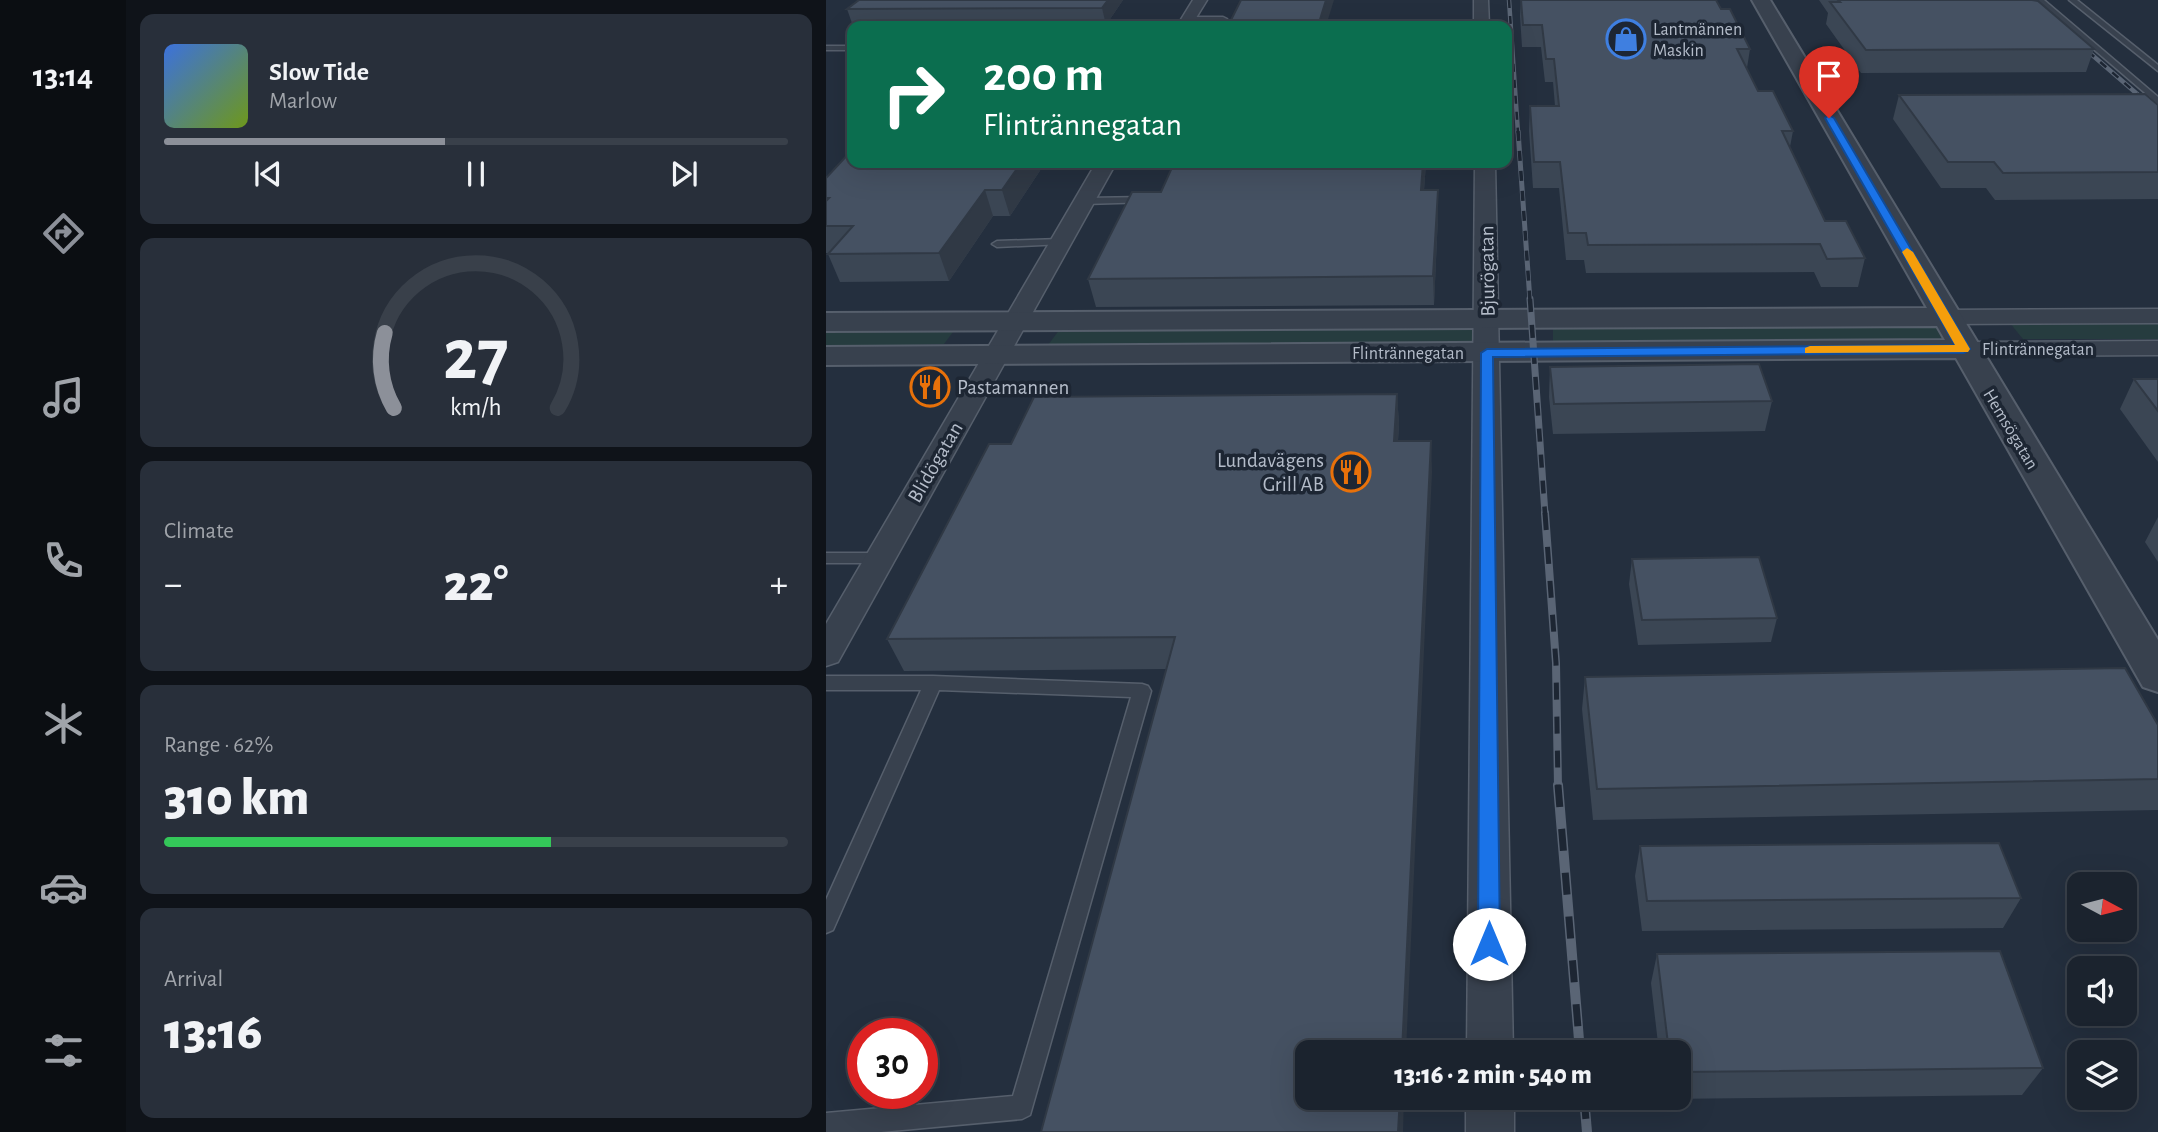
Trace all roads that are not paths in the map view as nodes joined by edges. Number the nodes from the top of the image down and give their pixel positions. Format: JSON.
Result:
{"nodes":[{"id":1,"x":1200,"y":0,"type":"edge"},
{"id":2,"x":1481,"y":0,"type":"edge"},
{"id":3,"x":1761,"y":0,"type":"edge"},
{"id":4,"x":2040,"y":0,"type":"edge"},
{"id":5,"x":2073,"y":0,"type":"edge"},
{"id":6,"x":1223,"y":19,"type":"dead end"},
{"id":7,"x":1187,"y":21,"type":"edge"},
{"id":8,"x":1204,"y":21,"type":"edge"},
{"id":9,"x":1482,"y":21,"type":"edge"},
{"id":10,"x":826,"y":48,"type":"edge"},
{"id":11,"x":847,"y":48,"type":"edge"},
{"id":12,"x":2158,"y":69,"type":"edge"},
{"id":13,"x":2158,"y":101,"type":"edge"},
{"id":14,"x":1103,"y":168,"type":"edge"},
{"id":15,"x":1485,"y":168,"type":"edge"},
{"id":16,"x":1166,"y":200,"type":"edge"},
{"id":17,"x":1084,"y":201,"type":"junction"},
{"id":18,"x":1060,"y":242,"type":"junction"},
{"id":19,"x":997,"y":244,"type":"dead end"},
{"id":20,"x":2158,"y":316,"type":"edge"},
{"id":21,"x":1945,"y":317,"type":"junction"},
{"id":22,"x":1488,"y":320,"type":"junction"},
{"id":23,"x":826,"y":322,"type":"edge"},
{"id":24,"x":1013,"y":322,"type":"junction"},
{"id":25,"x":2158,"y":348,"type":"edge"},
{"id":26,"x":1964,"y":349,"type":"junction"},
{"id":27,"x":1487,"y":353,"type":"junction"},
{"id":28,"x":994,"y":355,"type":"junction"},
{"id":29,"x":826,"y":356,"type":"edge"},
{"id":30,"x":826,"y":558,"type":"edge"},
{"id":31,"x":880,"y":558,"type":"junction"},
{"id":32,"x":826,"y":653,"type":"edge"},
{"id":33,"x":2158,"y":676,"type":"edge"},
{"id":34,"x":826,"y":682,"type":"edge"},
{"id":35,"x":933,"y":683,"type":"junction"},
{"id":36,"x":826,"y":923,"type":"edge"},
{"id":37,"x":1490,"y":1040,"type":"edge"},
{"id":38,"x":1490,"y":1110,"type":"edge"},
{"id":39,"x":826,"y":1125,"type":"edge"},
{"id":40,"x":1490,"y":1132,"type":"edge"}],
"edges":[{"from":1,"to":7,"type":"street"},
{"from":2,"to":9,"type":"street"},
{"from":3,"to":21,"type":"street","name":"Hemsögatan"},
{"from":4,"to":13,"type":"lane"},
{"from":5,"to":12,"type":"lane"},
{"from":6,"to":8,"type":"lane"},
{"from":10,"to":11,"type":"lane"},
{"from":14,"to":17,"type":"street","name":"Blidögatan"},
{"from":15,"to":22,"type":"street","name":"Bjurögatan"},
{"from":16,"to":17,"type":"lane"},
{"from":17,"to":18,"type":"street","name":"Blidögatan"},
{"from":18,"to":19,"type":"lane"},
{"from":18,"to":24,"type":"street","name":"Blidögatan"},
{"from":20,"to":21,"type":"street","name":"Flintrännegatan"},
{"from":21,"to":22,"type":"street","name":"Flintrännegatan"},
{"from":21,"to":26,"type":"street","name":"Hemsögatan"},
{"from":22,"to":24,"type":"street","name":"Flintrännegatan"},
{"from":22,"to":27,"type":"street","name":"Bjurögatan"},
{"from":23,"to":24,"type":"street","name":"Flintrännegatan"},
{"from":24,"to":28,"type":"street","name":"Blidögatan"},
{"from":25,"to":26,"type":"street","name":"Flintrännegatan"},
{"from":26,"to":27,"type":"street","name":"Flintrännegatan"},
{"from":26,"to":33,"type":"street","name":"Hemsögatan"},
{"from":27,"to":28,"type":"street","name":"Flintrännegatan"},
{"from":27,"to":37,"type":"street","name":"Bjurögatan"},
{"from":28,"to":29,"type":"street","name":"Flintrännegatan"},
{"from":28,"to":31,"type":"street","name":"Blidögatan"},
{"from":30,"to":31,"type":"lane"},
{"from":31,"to":32,"type":"street","name":"Blidögatan"},
{"from":34,"to":35,"type":"lane"},
{"from":35,"to":36,"type":"lane"},
{"from":35,"to":39,"type":"lane"},
{"from":38,"to":40,"type":"street"}]}
